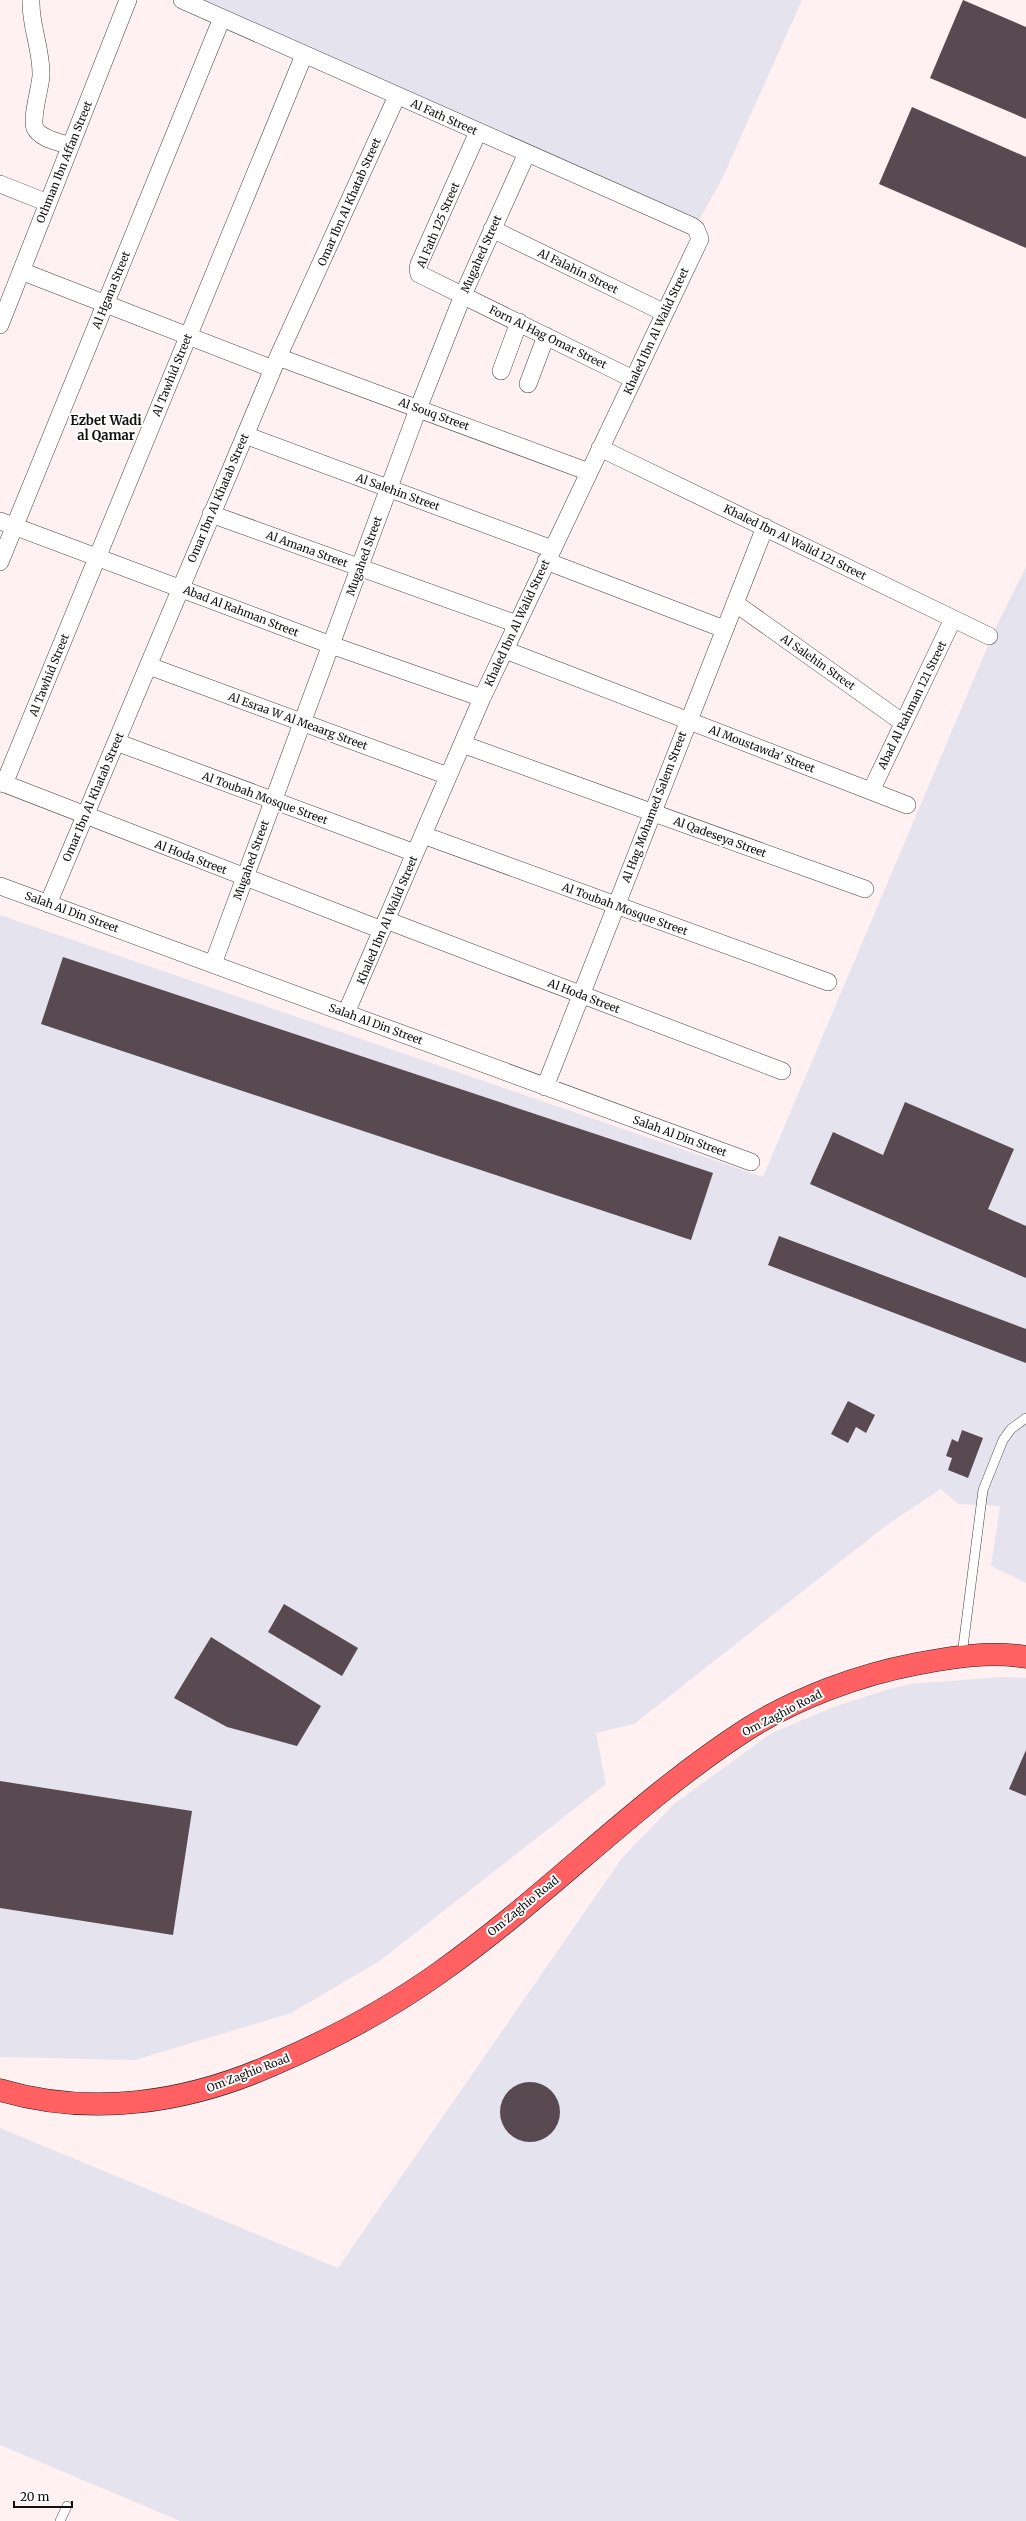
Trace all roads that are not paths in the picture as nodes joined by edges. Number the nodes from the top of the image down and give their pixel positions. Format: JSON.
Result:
{"nodes":[{"id":1,"x":30,"y":0,"type":"edge"},
{"id":2,"x":128,"y":0,"type":"edge"},
{"id":3,"x":182,"y":0,"type":"edge"},
{"id":4,"x":222,"y":18,"type":"junction"},
{"id":5,"x":304,"y":55,"type":"junction"},
{"id":6,"x":397,"y":96,"type":"junction"},
{"id":7,"x":478,"y":132,"type":"junction"},
{"id":8,"x":70,"y":146,"type":"junction"},
{"id":9,"x":527,"y":153,"type":"junction"},
{"id":10,"x":0,"y":184,"type":"edge"},
{"id":11,"x":48,"y":204,"type":"junction"},
{"id":12,"x":492,"y":229,"type":"junction"},
{"id":13,"x":700,"y":239,"type":"joint"},
{"id":14,"x":21,"y":271,"type":"junction"},
{"id":15,"x":463,"y":295,"type":"junction"},
{"id":16,"x":4,"y":300,"type":"edge"},
{"id":17,"x":105,"y":304,"type":"junction"},
{"id":18,"x":665,"y":313,"type":"junction"},
{"id":19,"x":519,"y":322,"type":"junction"},
{"id":20,"x":0,"y":325,"type":"edge"},
{"id":21,"x":188,"y":336,"type":"junction"},
{"id":22,"x":546,"y":336,"type":"junction"},
{"id":23,"x":276,"y":363,"type":"junction"},
{"id":24,"x":501,"y":371,"type":"dead end"},
{"id":25,"x":634,"y":379,"type":"junction"},
{"id":26,"x":528,"y":384,"type":"dead end"},
{"id":27,"x":418,"y":408,"type":"junction"},
{"id":28,"x":245,"y":435,"type":"junction"},
{"id":29,"x":600,"y":448,"type":"junction"},
{"id":30,"x":589,"y":472,"type":"junction"},
{"id":31,"x":389,"y":488,"type":"junction"},
{"id":32,"x":211,"y":514,"type":"junction"},
{"id":33,"x":7,"y":524,"type":"edge"},
{"id":34,"x":765,"y":527,"type":"junction"},
{"id":35,"x":549,"y":555,"type":"junction"},
{"id":36,"x":98,"y":558,"type":"junction"},
{"id":37,"x":0,"y":562,"type":"edge"},
{"id":38,"x":360,"y":567,"type":"junction"},
{"id":39,"x":180,"y":588,"type":"junction"},
{"id":40,"x":734,"y":603,"type":"junction"},
{"id":41,"x":953,"y":618,"type":"junction"},
{"id":42,"x":517,"y":624,"type":"junction"},
{"id":43,"x":724,"y":629,"type":"junction"},
{"id":44,"x":989,"y":636,"type":"dead end"},
{"id":45,"x":331,"y":645,"type":"junction"},
{"id":46,"x":505,"y":650,"type":"junction"},
{"id":47,"x":148,"y":666,"type":"junction"},
{"id":48,"x":482,"y":698,"type":"junction"},
{"id":49,"x":688,"y":720,"type":"junction"},
{"id":50,"x":302,"y":722,"type":"junction"},
{"id":51,"x":902,"y":722,"type":"junction"},
{"id":52,"x":116,"y":742,"type":"junction"},
{"id":53,"x":462,"y":744,"type":"junction"},
{"id":54,"x":448,"y":776,"type":"junction"},
{"id":55,"x":2,"y":783,"type":"edge"},
{"id":56,"x":871,"y":791,"type":"junction"},
{"id":57,"x":274,"y":800,"type":"junction"},
{"id":58,"x":907,"y":805,"type":"dead end"},
{"id":59,"x":651,"y":813,"type":"junction"},
{"id":60,"x":85,"y":816,"type":"junction"},
{"id":61,"x":423,"y":835,"type":"junction"},
{"id":62,"x":415,"y":853,"type":"junction"},
{"id":63,"x":245,"y":878,"type":"junction"},
{"id":64,"x":0,"y":886,"type":"edge"},
{"id":65,"x":865,"y":889,"type":"dead end"},
{"id":66,"x":48,"y":904,"type":"junction"},
{"id":67,"x":615,"y":905,"type":"junction"},
{"id":68,"x":384,"y":925,"type":"junction"},
{"id":69,"x":213,"y":964,"type":"junction"},
{"id":70,"x":828,"y":982,"type":"dead end"},
{"id":71,"x":581,"y":994,"type":"junction"},
{"id":72,"x":346,"y":1013,"type":"junction"},
{"id":73,"x":782,"y":1071,"type":"dead end"},
{"id":74,"x":545,"y":1087,"type":"junction"},
{"id":75,"x":751,"y":1162,"type":"dead end"},
{"id":76,"x":1026,"y":1418,"type":"edge"},
{"id":77,"x":962,"y":1655,"type":"junction"},
{"id":78,"x":1026,"y":1657,"type":"edge"},
{"id":79,"x":0,"y":2090,"type":"edge"},
{"id":80,"x":67,"y":2506,"type":"dead end"},
{"id":81,"x":60,"y":2521,"type":"edge"}],
"edges":[{"from":1,"to":8,"type":"street"},
{"from":2,"to":8,"type":"street","name":"Othman Ibn Affan Street"},
{"from":3,"to":4,"type":"street","name":"Al Fath Street"},
{"from":4,"to":5,"type":"street","name":"Al Fath Street"},
{"from":4,"to":17,"type":"street","name":"Al Hgana Street"},
{"from":5,"to":6,"type":"street","name":"Al Fath Street"},
{"from":5,"to":21,"type":"street","name":"Al Tawhid Street"},
{"from":6,"to":7,"type":"street","name":"Al Fath Street"},
{"from":6,"to":23,"type":"street","name":"Omar Ibn Al Khatab Street"},
{"from":7,"to":9,"type":"street","name":"Al Fath Street"},
{"from":7,"to":15,"type":"street","name":"Al Fath 125 Street"},
{"from":8,"to":11,"type":"street","name":"Othman Ibn Affan Street"},
{"from":9,"to":12,"type":"street","name":"Mugahed Street"},
{"from":9,"to":13,"type":"street","name":"Al Fath Street"},
{"from":10,"to":11,"type":"street"},
{"from":11,"to":14,"type":"street","name":"Othman Ibn Affan Street"},
{"from":12,"to":15,"type":"street","name":"Mugahed Street"},
{"from":12,"to":18,"type":"street","name":"Al Falahin Street"},
{"from":13,"to":18,"type":"street","name":"Khaled Ibn Al Walid Street"},
{"from":14,"to":16,"type":"street","name":"Othman Ibn Affan Street"},
{"from":14,"to":17,"type":"street","name":"Al Souq Street"},
{"from":15,"to":19,"type":"street","name":"Forn Al Hag Omar Street"},
{"from":15,"to":27,"type":"street","name":"Mugahed Street"},
{"from":16,"to":20,"type":"street","name":"Othman Ibn Affan Street"},
{"from":17,"to":21,"type":"street","name":"Al Souq Street"},
{"from":17,"to":33,"type":"street","name":"Al Hgana Street"},
{"from":18,"to":25,"type":"street","name":"Khaled Ibn Al Walid Street"},
{"from":19,"to":22,"type":"street","name":"Forn Al Hag Omar Street"},
{"from":19,"to":24,"type":"street"},
{"from":21,"to":23,"type":"street","name":"Al Souq Street"},
{"from":21,"to":36,"type":"street","name":"Al Tawhid Street"},
{"from":22,"to":25,"type":"street","name":"Forn Al Hag Omar Street"},
{"from":22,"to":26,"type":"street"},
{"from":23,"to":27,"type":"street","name":"Al Souq Street"},
{"from":23,"to":28,"type":"street","name":"Omar Ibn Al Khatab Street"},
{"from":25,"to":29,"type":"street","name":"Khaled Ibn Al Walid Street"},
{"from":27,"to":30,"type":"street","name":"Al Souq Street"},
{"from":27,"to":31,"type":"street","name":"Mugahed Street"},
{"from":28,"to":31,"type":"street","name":"Al Salehin Street"},
{"from":28,"to":32,"type":"street","name":"Omar Ibn Al Khatab Street"},
{"from":29,"to":30,"type":"street","name":"Khaled Ibn Al Walid Street"},
{"from":29,"to":34,"type":"street","name":"Khaled Ibn Al Walid 121 Street"},
{"from":30,"to":35,"type":"street","name":"Khaled Ibn Al Walid Street"},
{"from":31,"to":35,"type":"street","name":"Al Salehin Street"},
{"from":31,"to":38,"type":"street","name":"Mugahed Street"},
{"from":32,"to":38,"type":"street","name":"Al Amana Street"},
{"from":32,"to":39,"type":"street","name":"Omar Ibn Al Khatab Street"},
{"from":33,"to":36,"type":"street","name":"Abad Al Rahman Street"},
{"from":33,"to":37,"type":"street","name":"Al Hgana Street"},
{"from":34,"to":40,"type":"street","name":"Al Hag Mohamed Salem Street"},
{"from":34,"to":41,"type":"street","name":"Khaled Ibn Al Walid 121 Street"},
{"from":35,"to":42,"type":"street","name":"Khaled Ibn Al Walid Street"},
{"from":35,"to":43,"type":"street","name":"Al Salehin Street"},
{"from":36,"to":39,"type":"street","name":"Abad Al Rahman Street"},
{"from":36,"to":55,"type":"street","name":"Al Tawhid Street"},
{"from":38,"to":42,"type":"street","name":"Al Amana Street"},
{"from":38,"to":45,"type":"street","name":"Mugahed Street"},
{"from":39,"to":45,"type":"street","name":"Abad Al Rahman Street"},
{"from":39,"to":47,"type":"street","name":"Omar Ibn Al Khatab Street"},
{"from":40,"to":43,"type":"street","name":"Al Hag Mohamed Salem Street"},
{"from":40,"to":51,"type":"street","name":"Al Salehin Street"},
{"from":41,"to":44,"type":"street","name":"Khaled Ibn Al Walid 121 Street"},
{"from":41,"to":51,"type":"street","name":"Abad Al Rahman 121 Street"},
{"from":42,"to":46,"type":"street","name":"Khaled Ibn Al Walid Street"},
{"from":43,"to":49,"type":"street","name":"Al Hag Mohamed Salem Street"},
{"from":45,"to":48,"type":"street","name":"Abad Al Rahman Street"},
{"from":45,"to":50,"type":"street","name":"Mugahed Street"},
{"from":46,"to":48,"type":"street","name":"Khaled Ibn Al Walid Street"},
{"from":46,"to":49,"type":"street","name":"Al Moustawda' Street"},
{"from":47,"to":50,"type":"street","name":"Al Esraa W Al Meaarg Street"},
{"from":47,"to":52,"type":"street","name":"Omar Ibn Al Khatab Street"},
{"from":48,"to":53,"type":"street","name":"Khaled Ibn Al Walid Street"},
{"from":49,"to":56,"type":"street","name":"Al Moustawda' Street"},
{"from":49,"to":59,"type":"street","name":"Al Hag Mohamed Salem Street"},
{"from":50,"to":54,"type":"street","name":"Al Esraa W Al Meaarg Street"},
{"from":50,"to":57,"type":"street","name":"Mugahed Street"},
{"from":51,"to":56,"type":"street","name":"Abad Al Rahman 121 Street"},
{"from":52,"to":57,"type":"street","name":"Al Toubah Mosque Street"},
{"from":52,"to":60,"type":"street","name":"Omar Ibn Al Khatab Street"},
{"from":53,"to":54,"type":"street","name":"Khaled Ibn Al Walid Street"},
{"from":53,"to":59,"type":"street","name":"Al Qadeseya Street"},
{"from":54,"to":61,"type":"street","name":"Khaled Ibn Al Walid Street"},
{"from":55,"to":60,"type":"street","name":"Al Hoda Street"},
{"from":56,"to":58,"type":"street","name":"Al Moustawda' Street"},
{"from":57,"to":62,"type":"street","name":"Al Toubah Mosque Street"},
{"from":57,"to":63,"type":"street","name":"Mugahed Street"},
{"from":59,"to":65,"type":"street","name":"Al Qadeseya Street"},
{"from":59,"to":67,"type":"street","name":"Al Hag Mohamed Salem Street"},
{"from":60,"to":63,"type":"street","name":"Al Hoda Street"},
{"from":60,"to":66,"type":"street","name":"Omar Ibn Al Khatab Street"},
{"from":61,"to":62,"type":"street","name":"Khaled Ibn Al Walid Street"},
{"from":61,"to":67,"type":"street","name":"Al Toubah Mosque Street"},
{"from":62,"to":68,"type":"street","name":"Khaled Ibn Al Walid Street"},
{"from":63,"to":68,"type":"street","name":"Al Hoda Street"},
{"from":63,"to":69,"type":"street","name":"Mugahed Street"},
{"from":64,"to":66,"type":"street","name":"Salah Al Din Street"},
{"from":66,"to":69,"type":"street","name":"Salah Al Din Street"},
{"from":67,"to":70,"type":"street","name":"Al Toubah Mosque Street"},
{"from":67,"to":71,"type":"street","name":"Al Hag Mohamed Salem Street"},
{"from":68,"to":71,"type":"street","name":"Al Hoda Street"},
{"from":68,"to":72,"type":"street","name":"Khaled Ibn Al Walid Street"},
{"from":69,"to":72,"type":"street","name":"Salah Al Din Street"},
{"from":71,"to":73,"type":"street","name":"Al Hoda Street"},
{"from":71,"to":74,"type":"street","name":"Al Hag Mohamed Salem Street"},
{"from":72,"to":74,"type":"street","name":"Salah Al Din Street"},
{"from":74,"to":75,"type":"street","name":"Salah Al Din Street"},
{"from":76,"to":77,"type":"lane"},
{"from":77,"to":78,"type":"main road","name":"Om Zaghio Road"},
{"from":77,"to":79,"type":"main road","name":"Om Zaghio Road"},
{"from":80,"to":81,"type":"lane"}]}
